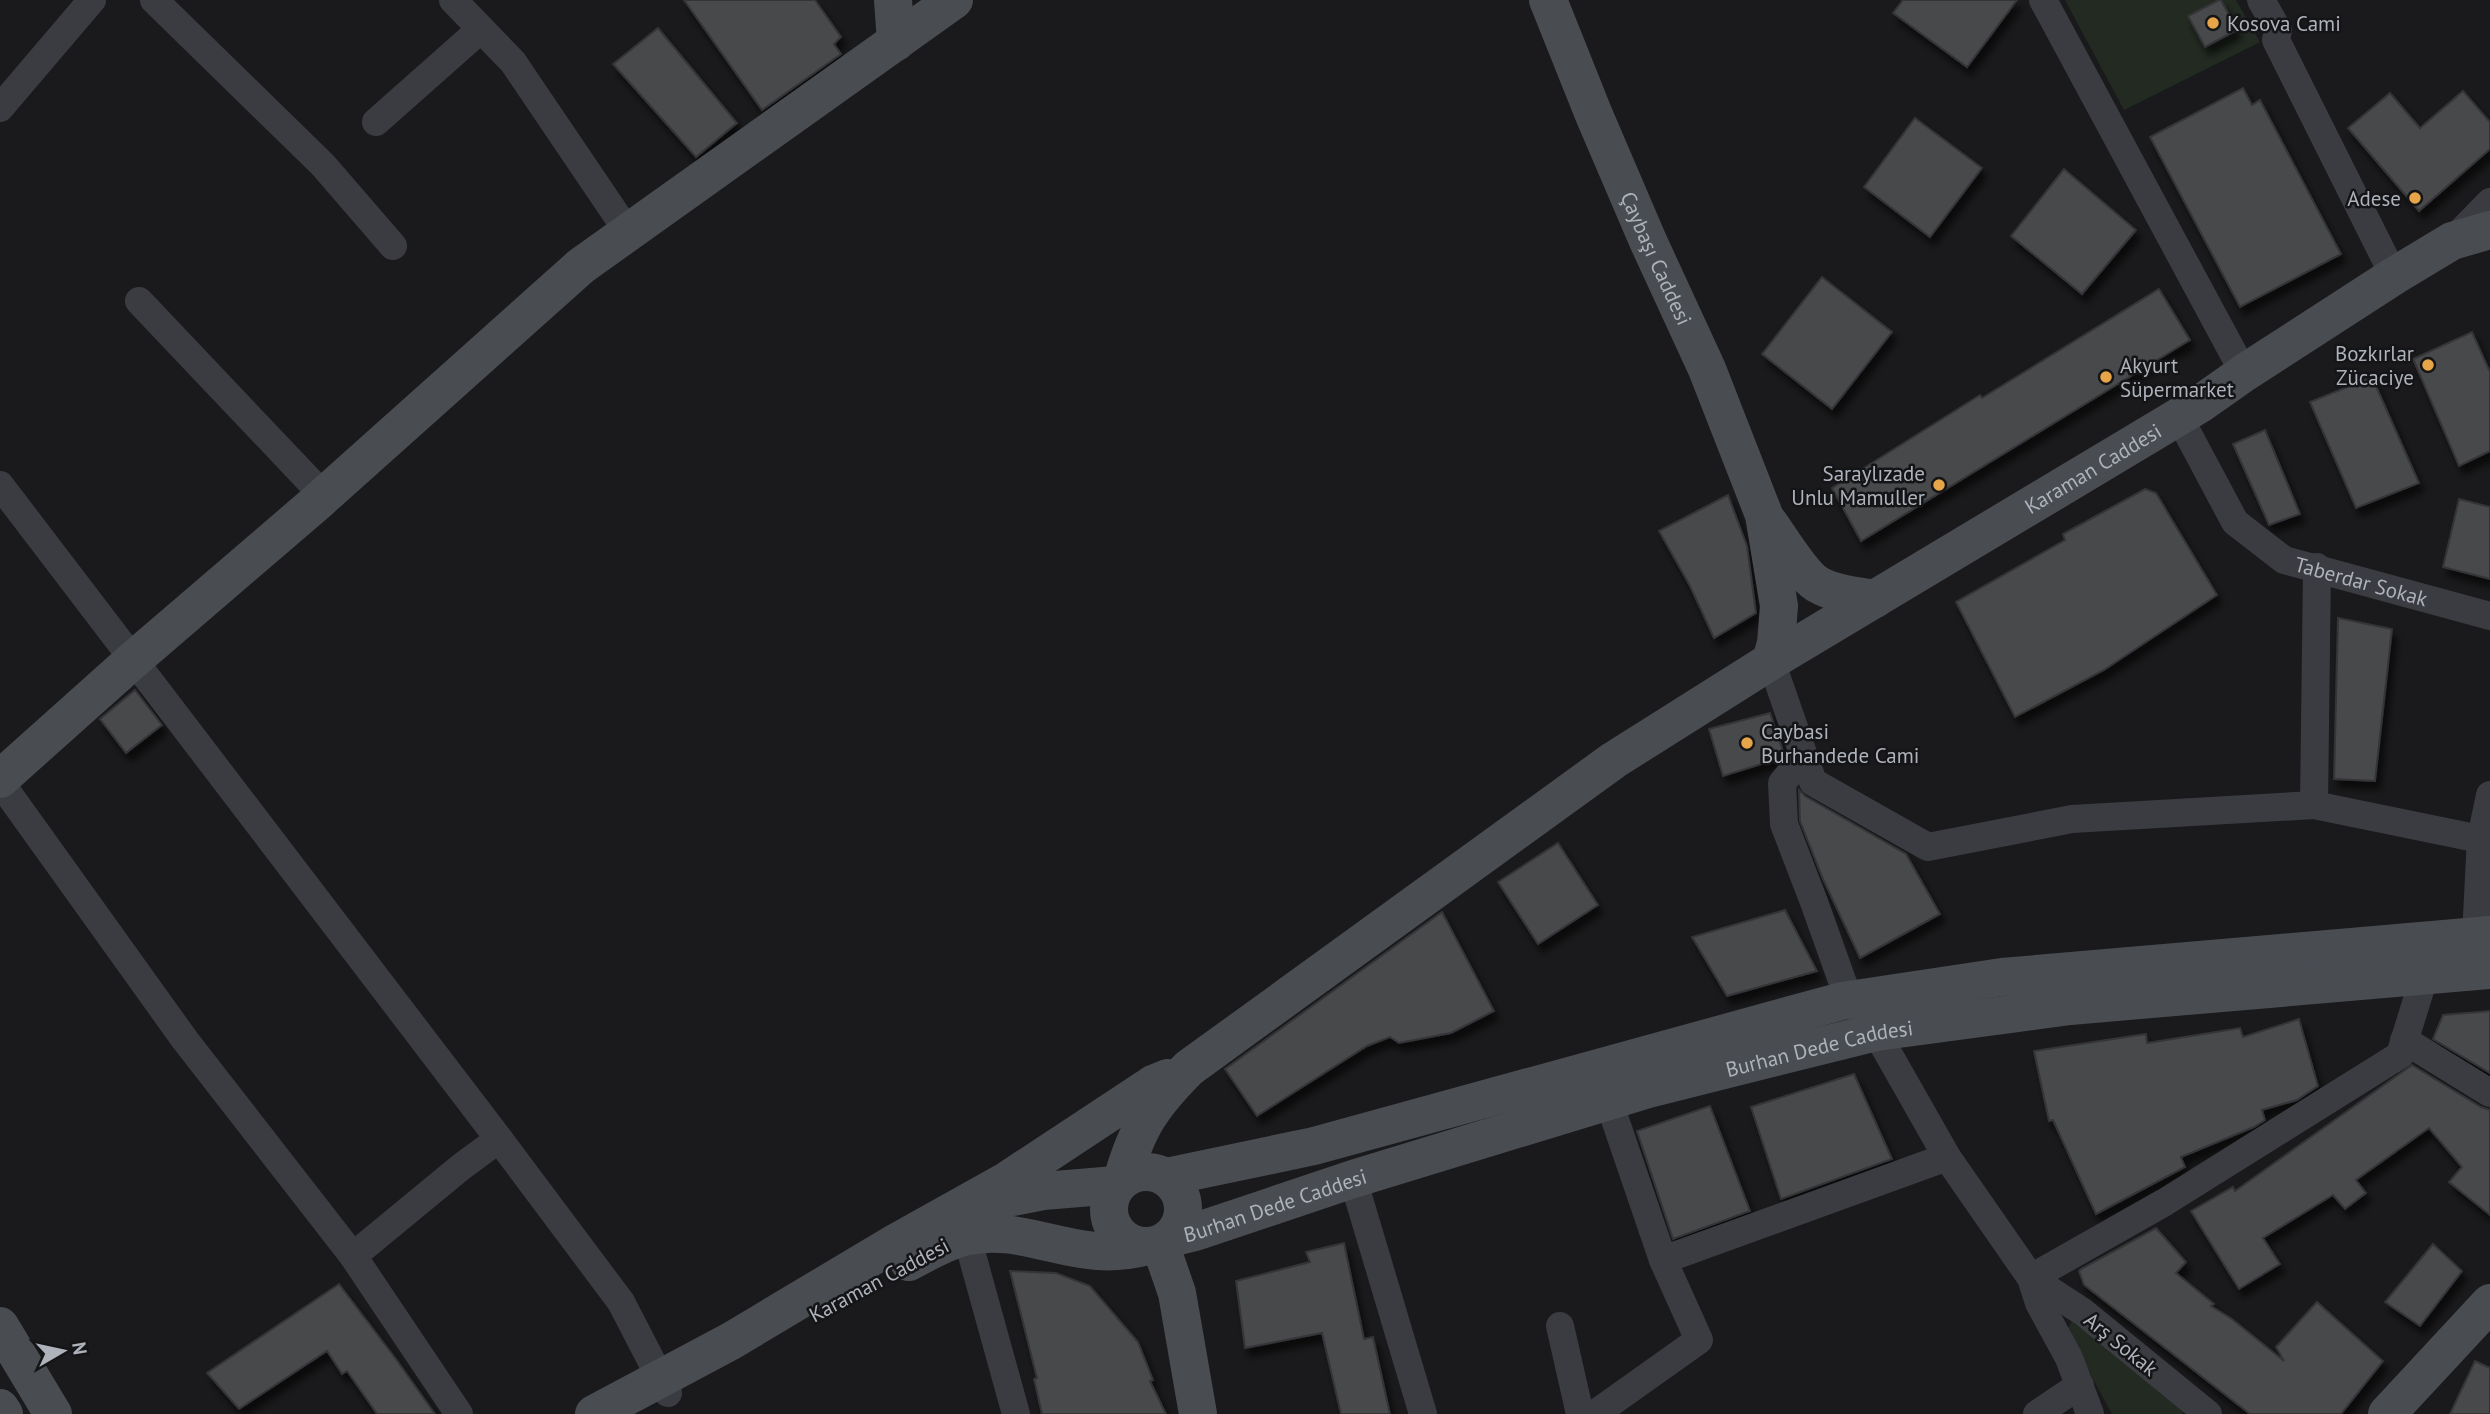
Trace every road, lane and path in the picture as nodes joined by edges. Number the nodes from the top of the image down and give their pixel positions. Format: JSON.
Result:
{"nodes":[{"id":1,"x":92,"y":0,"type":"edge"},
{"id":2,"x":154,"y":0,"type":"edge"},
{"id":3,"x":453,"y":0,"type":"edge"},
{"id":4,"x":893,"y":0,"type":"edge"},
{"id":5,"x":954,"y":0,"type":"edge"},
{"id":6,"x":1548,"y":0,"type":"edge"},
{"id":7,"x":2043,"y":0,"type":"edge"},
{"id":8,"x":2261,"y":0,"type":"edge"},
{"id":9,"x":481,"y":29,"type":"junction"},
{"id":10,"x":896,"y":41,"type":"junction"},
{"id":11,"x":0,"y":107,"type":"edge"},
{"id":12,"x":376,"y":122,"type":"dead end"},
{"id":13,"x":2490,"y":202,"type":"edge"},
{"id":14,"x":2490,"y":230,"type":"edge"},
{"id":15,"x":628,"y":232,"type":"junction"},
{"id":16,"x":2452,"y":242,"type":"junction"},
{"id":17,"x":393,"y":246,"type":"dead end"},
{"id":18,"x":2394,"y":275,"type":"junction"},
{"id":19,"x":139,"y":301,"type":"dead end"},
{"id":20,"x":2244,"y":373,"type":"junction"},
{"id":21,"x":2179,"y":417,"type":"junction"},
{"id":22,"x":0,"y":485,"type":"edge"},
{"id":23,"x":324,"y":496,"type":"junction"},
{"id":24,"x":1764,"y":515,"type":"junction"},
{"id":25,"x":2317,"y":568,"type":"junction"},
{"id":26,"x":1875,"y":599,"type":"junction"},
{"id":27,"x":2490,"y":616,"type":"edge"},
{"id":28,"x":132,"y":661,"type":"junction"},
{"id":29,"x":1771,"y":662,"type":"junction"},
{"id":30,"x":1803,"y":757,"type":"junction"},
{"id":31,"x":0,"y":780,"type":"edge"},
{"id":32,"x":2490,"y":795,"type":"edge"},
{"id":33,"x":2314,"y":805,"type":"junction"},
{"id":34,"x":2486,"y":840,"type":"edge"},
{"id":35,"x":2485,"y":947,"type":"edge"},
{"id":36,"x":2425,"y":974,"type":"junction"},
{"id":37,"x":1849,"y":1000,"type":"junction"},
{"id":38,"x":1876,"y":1032,"type":"junction"},
{"id":39,"x":2404,"y":1040,"type":"junction"},
{"id":40,"x":1189,"y":1068,"type":"junction"},
{"id":41,"x":2490,"y":1093,"type":"edge"},
{"id":42,"x":1609,"y":1102,"type":"junction"},
{"id":43,"x":499,"y":1139,"type":"junction"},
{"id":44,"x":1947,"y":1157,"type":"junction"},
{"id":45,"x":1166,"y":1177,"type":"junction"},
{"id":46,"x":1353,"y":1180,"type":"junction"},
{"id":47,"x":1119,"y":1183,"type":"junction"},
{"id":48,"x":960,"y":1224,"type":"junction"},
{"id":49,"x":1159,"y":1243,"type":"junction"},
{"id":50,"x":353,"y":1256,"type":"junction"},
{"id":51,"x":1663,"y":1260,"type":"junction"},
{"id":52,"x":2035,"y":1291,"type":"junction"},
{"id":53,"x":2490,"y":1303,"type":"edge"},
{"id":54,"x":0,"y":1326,"type":"edge"},
{"id":55,"x":1560,"y":1326,"type":"dead end"},
{"id":56,"x":2080,"y":1385,"type":"junction"},
{"id":57,"x":664,"y":1386,"type":"junction"},
{"id":58,"x":0,"y":1408,"type":"edge"},
{"id":59,"x":614,"y":1412,"type":"edge"},
{"id":60,"x":4,"y":1414,"type":"edge"},
{"id":61,"x":52,"y":1414,"type":"edge"},
{"id":62,"x":459,"y":1414,"type":"edge"},
{"id":63,"x":1016,"y":1414,"type":"edge"},
{"id":64,"x":1198,"y":1414,"type":"edge"},
{"id":65,"x":1423,"y":1414,"type":"edge"},
{"id":66,"x":1580,"y":1414,"type":"edge"},
{"id":67,"x":1595,"y":1414,"type":"edge"},
{"id":68,"x":2037,"y":1414,"type":"edge"},
{"id":69,"x":2090,"y":1414,"type":"edge"},
{"id":70,"x":2208,"y":1414,"type":"edge"},
{"id":71,"x":2387,"y":1414,"type":"edge"}],
"edges":[{"from":1,"to":11,"type":"street"},
{"from":2,"to":17,"type":"street"},
{"from":3,"to":9,"type":"street"},
{"from":4,"to":10,"type":"main road"},
{"from":5,"to":10,"type":"main road"},
{"from":6,"to":24,"type":"main road","name":"Çaybaşı Caddesi"},
{"from":7,"to":20,"type":"street"},
{"from":8,"to":18,"type":"street"},
{"from":9,"to":12,"type":"street"},
{"from":9,"to":15,"type":"street"},
{"from":10,"to":15,"type":"main road"},
{"from":13,"to":16,"type":"street"},
{"from":14,"to":16,"type":"main road","name":"Karaman Caddesi"},
{"from":15,"to":23,"type":"main road"},
{"from":16,"to":18,"type":"main road","name":"Karaman Caddesi"},
{"from":18,"to":20,"type":"main road","name":"Karaman Caddesi"},
{"from":19,"to":23,"type":"street"},
{"from":20,"to":21,"type":"main road","name":"Karaman Caddesi"},
{"from":21,"to":25,"type":"street","name":"Taberdar Sokak"},
{"from":21,"to":26,"type":"main road","name":"Karaman Caddesi"},
{"from":22,"to":28,"type":"street"},
{"from":23,"to":28,"type":"main road"},
{"from":24,"to":26,"type":"main road"},
{"from":24,"to":29,"type":"main road"},
{"from":25,"to":27,"type":"street","name":"Taberdar Sokak"},
{"from":25,"to":33,"type":"street"},
{"from":26,"to":29,"type":"main road","name":"Karaman Caddesi"},
{"from":28,"to":31,"type":"main road"},
{"from":28,"to":43,"type":"street"},
{"from":29,"to":30,"type":"street"},
{"from":29,"to":40,"type":"main road","name":"Karaman Caddesi"},
{"from":30,"to":33,"type":"street"},
{"from":30,"to":37,"type":"street"},
{"from":31,"to":50,"type":"street"},
{"from":32,"to":34,"type":"street"},
{"from":33,"to":34,"type":"street"},
{"from":34,"to":35,"type":"street"},
{"from":35,"to":36,"type":"main road","name":"Burhan Dede Caddesi"},
{"from":35,"to":37,"type":"main road","name":"Burhan Dede Caddesi"},
{"from":36,"to":38,"type":"main road","name":"Burhan Dede Caddesi"},
{"from":36,"to":39,"type":"street"},
{"from":37,"to":45,"type":"main road","name":"Burhan Dede Caddesi"},
{"from":38,"to":42,"type":"main road","name":"Burhan Dede Caddesi"},
{"from":38,"to":44,"type":"street"},
{"from":39,"to":41,"type":"street"},
{"from":39,"to":52,"type":"street"},
{"from":40,"to":47,"type":"main road"},
{"from":40,"to":48,"type":"main road","name":"Karaman Caddesi"},
{"from":42,"to":46,"type":"main road","name":"Burhan Dede Caddesi"},
{"from":42,"to":51,"type":"street"},
{"from":43,"to":50,"type":"street"},
{"from":43,"to":57,"type":"street"},
{"from":44,"to":51,"type":"street"},
{"from":44,"to":52,"type":"street"},
{"from":45,"to":47,"type":"main road"},
{"from":45,"to":49,"type":"main road"},
{"from":46,"to":49,"type":"main road","name":"Burhan Dede Caddesi"},
{"from":46,"to":65,"type":"street"},
{"from":47,"to":48,"type":"main road","name":"Karaman Caddesi"},
{"from":47,"to":49,"type":"main road"},
{"from":48,"to":49,"type":"main road","name":"Karaman Caddesi"},
{"from":48,"to":57,"type":"main road","name":"Karaman Caddesi"},
{"from":48,"to":63,"type":"street"},
{"from":49,"to":64,"type":"main road"},
{"from":50,"to":62,"type":"street"},
{"from":51,"to":67,"type":"street"},
{"from":52,"to":56,"type":"street"},
{"from":52,"to":70,"type":"street","name":"Arş Sokak"},
{"from":53,"to":71,"type":"main road"},
{"from":54,"to":61,"type":"main road"},
{"from":55,"to":66,"type":"street"},
{"from":56,"to":68,"type":"street"},
{"from":56,"to":69,"type":"street"},
{"from":57,"to":59,"type":"main road","name":"Karaman Caddesi"},
{"from":58,"to":60,"type":"main road"}]}
